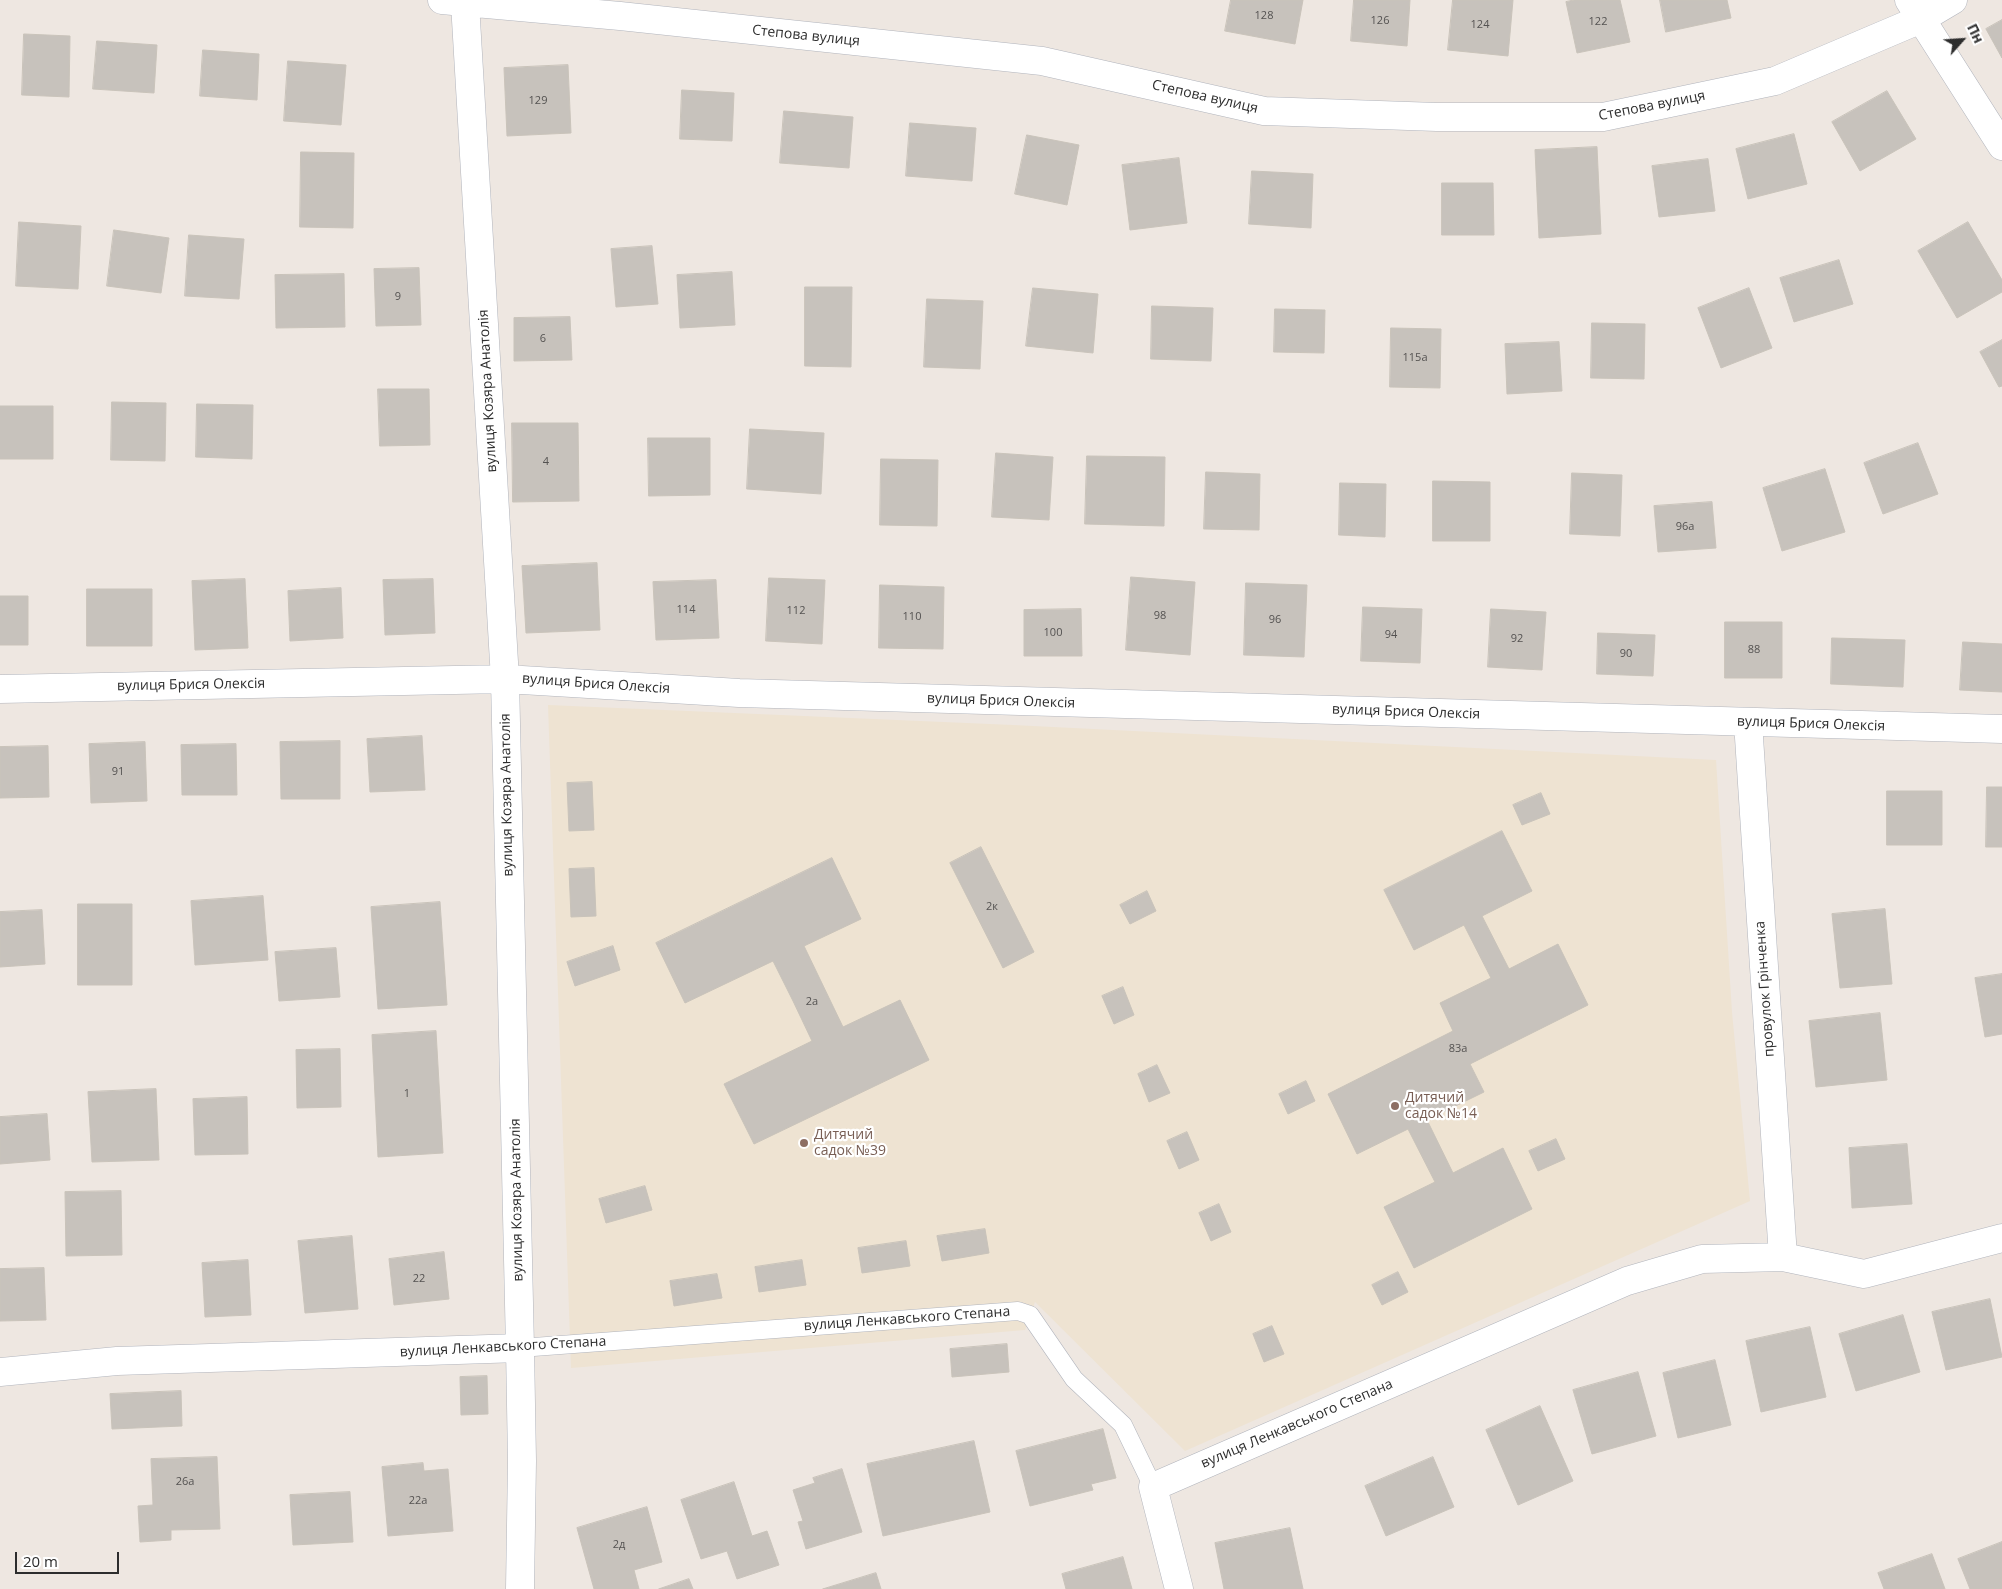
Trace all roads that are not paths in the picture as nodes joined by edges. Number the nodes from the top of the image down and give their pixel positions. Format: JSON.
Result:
{"nodes":[{"id":1,"x":1953,"y":0,"type":"edge"},
{"id":2,"x":453,"y":1,"type":"edge"},
{"id":3,"x":621,"y":8,"type":"edge"},
{"id":4,"x":1915,"y":9,"type":"edge"},
{"id":5,"x":2002,"y":146,"type":"edge"},
{"id":6,"x":505,"y":679,"type":"junction"},
{"id":7,"x":0,"y":689,"type":"edge"},
{"id":8,"x":1748,"y":722,"type":"junction"},
{"id":9,"x":2002,"y":729,"type":"edge"},
{"id":10,"x":2002,"y":1238,"type":"edge"},
{"id":11,"x":1783,"y":1256,"type":"junction"},
{"id":12,"x":520,"y":1348,"type":"junction"},
{"id":13,"x":0,"y":1372,"type":"edge"},
{"id":14,"x":1152,"y":1487,"type":"junction"},
{"id":15,"x":520,"y":1589,"type":"edge"},
{"id":16,"x":1179,"y":1589,"type":"edge"}],
"edges":[{"from":1,"to":4,"type":"street","name":"Степова вулиця"},
{"from":2,"to":3,"type":"street","name":"Степова вулиця"},
{"from":2,"to":6,"type":"street","name":"вулиця Козяра Анатолія"},
{"from":3,"to":4,"type":"street","name":"Степова вулиця"},
{"from":4,"to":5,"type":"street"},
{"from":6,"to":7,"type":"street","name":"вулиця Брися Олексія"},
{"from":6,"to":8,"type":"street","name":"вулиця Брися Олексія"},
{"from":6,"to":12,"type":"street","name":"вулиця Козяра Анатолія"},
{"from":8,"to":9,"type":"street","name":"вулиця Брися Олексія"},
{"from":8,"to":11,"type":"street","name":"провулок Грінченка"},
{"from":10,"to":11,"type":"street","name":"вулиця Ленкавського Степана"},
{"from":11,"to":14,"type":"street","name":"вулиця Ленкавського Степана"},
{"from":12,"to":13,"type":"street","name":"вулиця Ленкавського Степана"},
{"from":12,"to":14,"type":"lane","name":"вулиця Ленкавського Степана"},
{"from":12,"to":15,"type":"street","name":"вулиця Козяра Анатолія"},
{"from":14,"to":16,"type":"street"}]}
